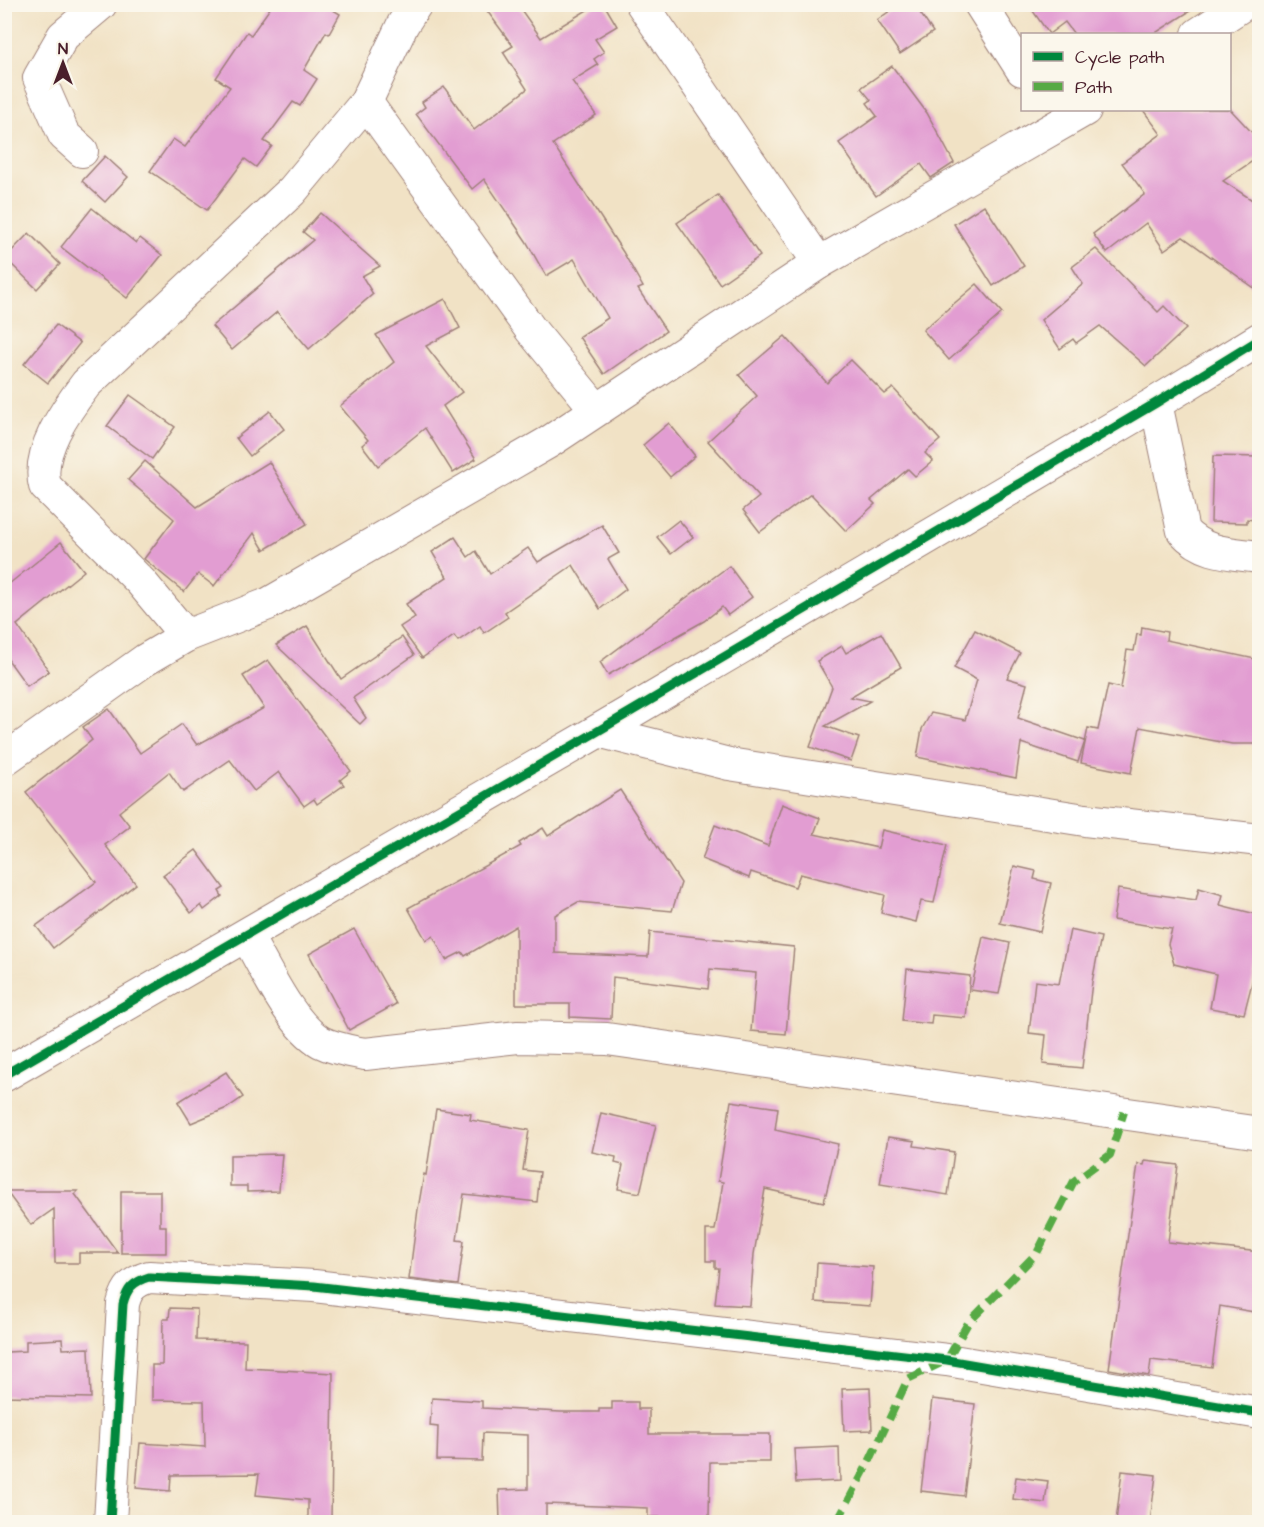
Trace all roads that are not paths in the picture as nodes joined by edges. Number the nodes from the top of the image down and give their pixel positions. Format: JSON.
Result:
{"nodes":[{"id":1,"x":101,"y":4,"type":"edge"},
{"id":2,"x":416,"y":4,"type":"edge"},
{"id":3,"x":642,"y":4,"type":"edge"},
{"id":4,"x":980,"y":4,"type":"edge"},
{"id":5,"x":1244,"y":4,"type":"edge"},
{"id":6,"x":1200,"y":33,"type":"edge"},
{"id":7,"x":1021,"y":67,"type":"edge"},
{"id":8,"x":366,"y":102,"type":"junction"},
{"id":9,"x":1081,"y":111,"type":"edge"},
{"id":10,"x":1054,"y":118,"type":"edge"},
{"id":11,"x":82,"y":151,"type":"dead end"},
{"id":12,"x":819,"y":263,"type":"junction"},
{"id":13,"x":1260,"y":339,"type":"edge"},
{"id":14,"x":1156,"y":403,"type":"junction"},
{"id":15,"x":596,"y":409,"type":"junction"},
{"id":16,"x":1260,"y":557,"type":"edge"},
{"id":17,"x":186,"y":636,"type":"junction"},
{"id":18,"x":598,"y":731,"type":"junction"},
{"id":19,"x":4,"y":760,"type":"edge"},
{"id":20,"x":1260,"y":840,"type":"edge"},
{"id":21,"x":247,"y":937,"type":"junction"},
{"id":22,"x":4,"y":1075,"type":"edge"},
{"id":23,"x":1260,"y":1133,"type":"edge"},
{"id":24,"x":1260,"y":1413,"type":"edge"},
{"id":25,"x":110,"y":1522,"type":"edge"}],
"edges":[{"from":1,"to":11,"type":"street"},
{"from":2,"to":8,"type":"street"},
{"from":3,"to":12,"type":"street"},
{"from":4,"to":7,"type":"street"},
{"from":5,"to":6,"type":"street"},
{"from":8,"to":15,"type":"street"},
{"from":8,"to":17,"type":"street"},
{"from":9,"to":10,"type":"street"},
{"from":10,"to":12,"type":"street"},
{"from":12,"to":15,"type":"street"},
{"from":13,"to":14,"type":"street"},
{"from":14,"to":16,"type":"street"},
{"from":14,"to":18,"type":"street"},
{"from":15,"to":17,"type":"street"},
{"from":17,"to":19,"type":"street"},
{"from":18,"to":20,"type":"street"},
{"from":18,"to":21,"type":"street"},
{"from":21,"to":22,"type":"street"},
{"from":21,"to":23,"type":"street"},
{"from":24,"to":25,"type":"street"}]}
